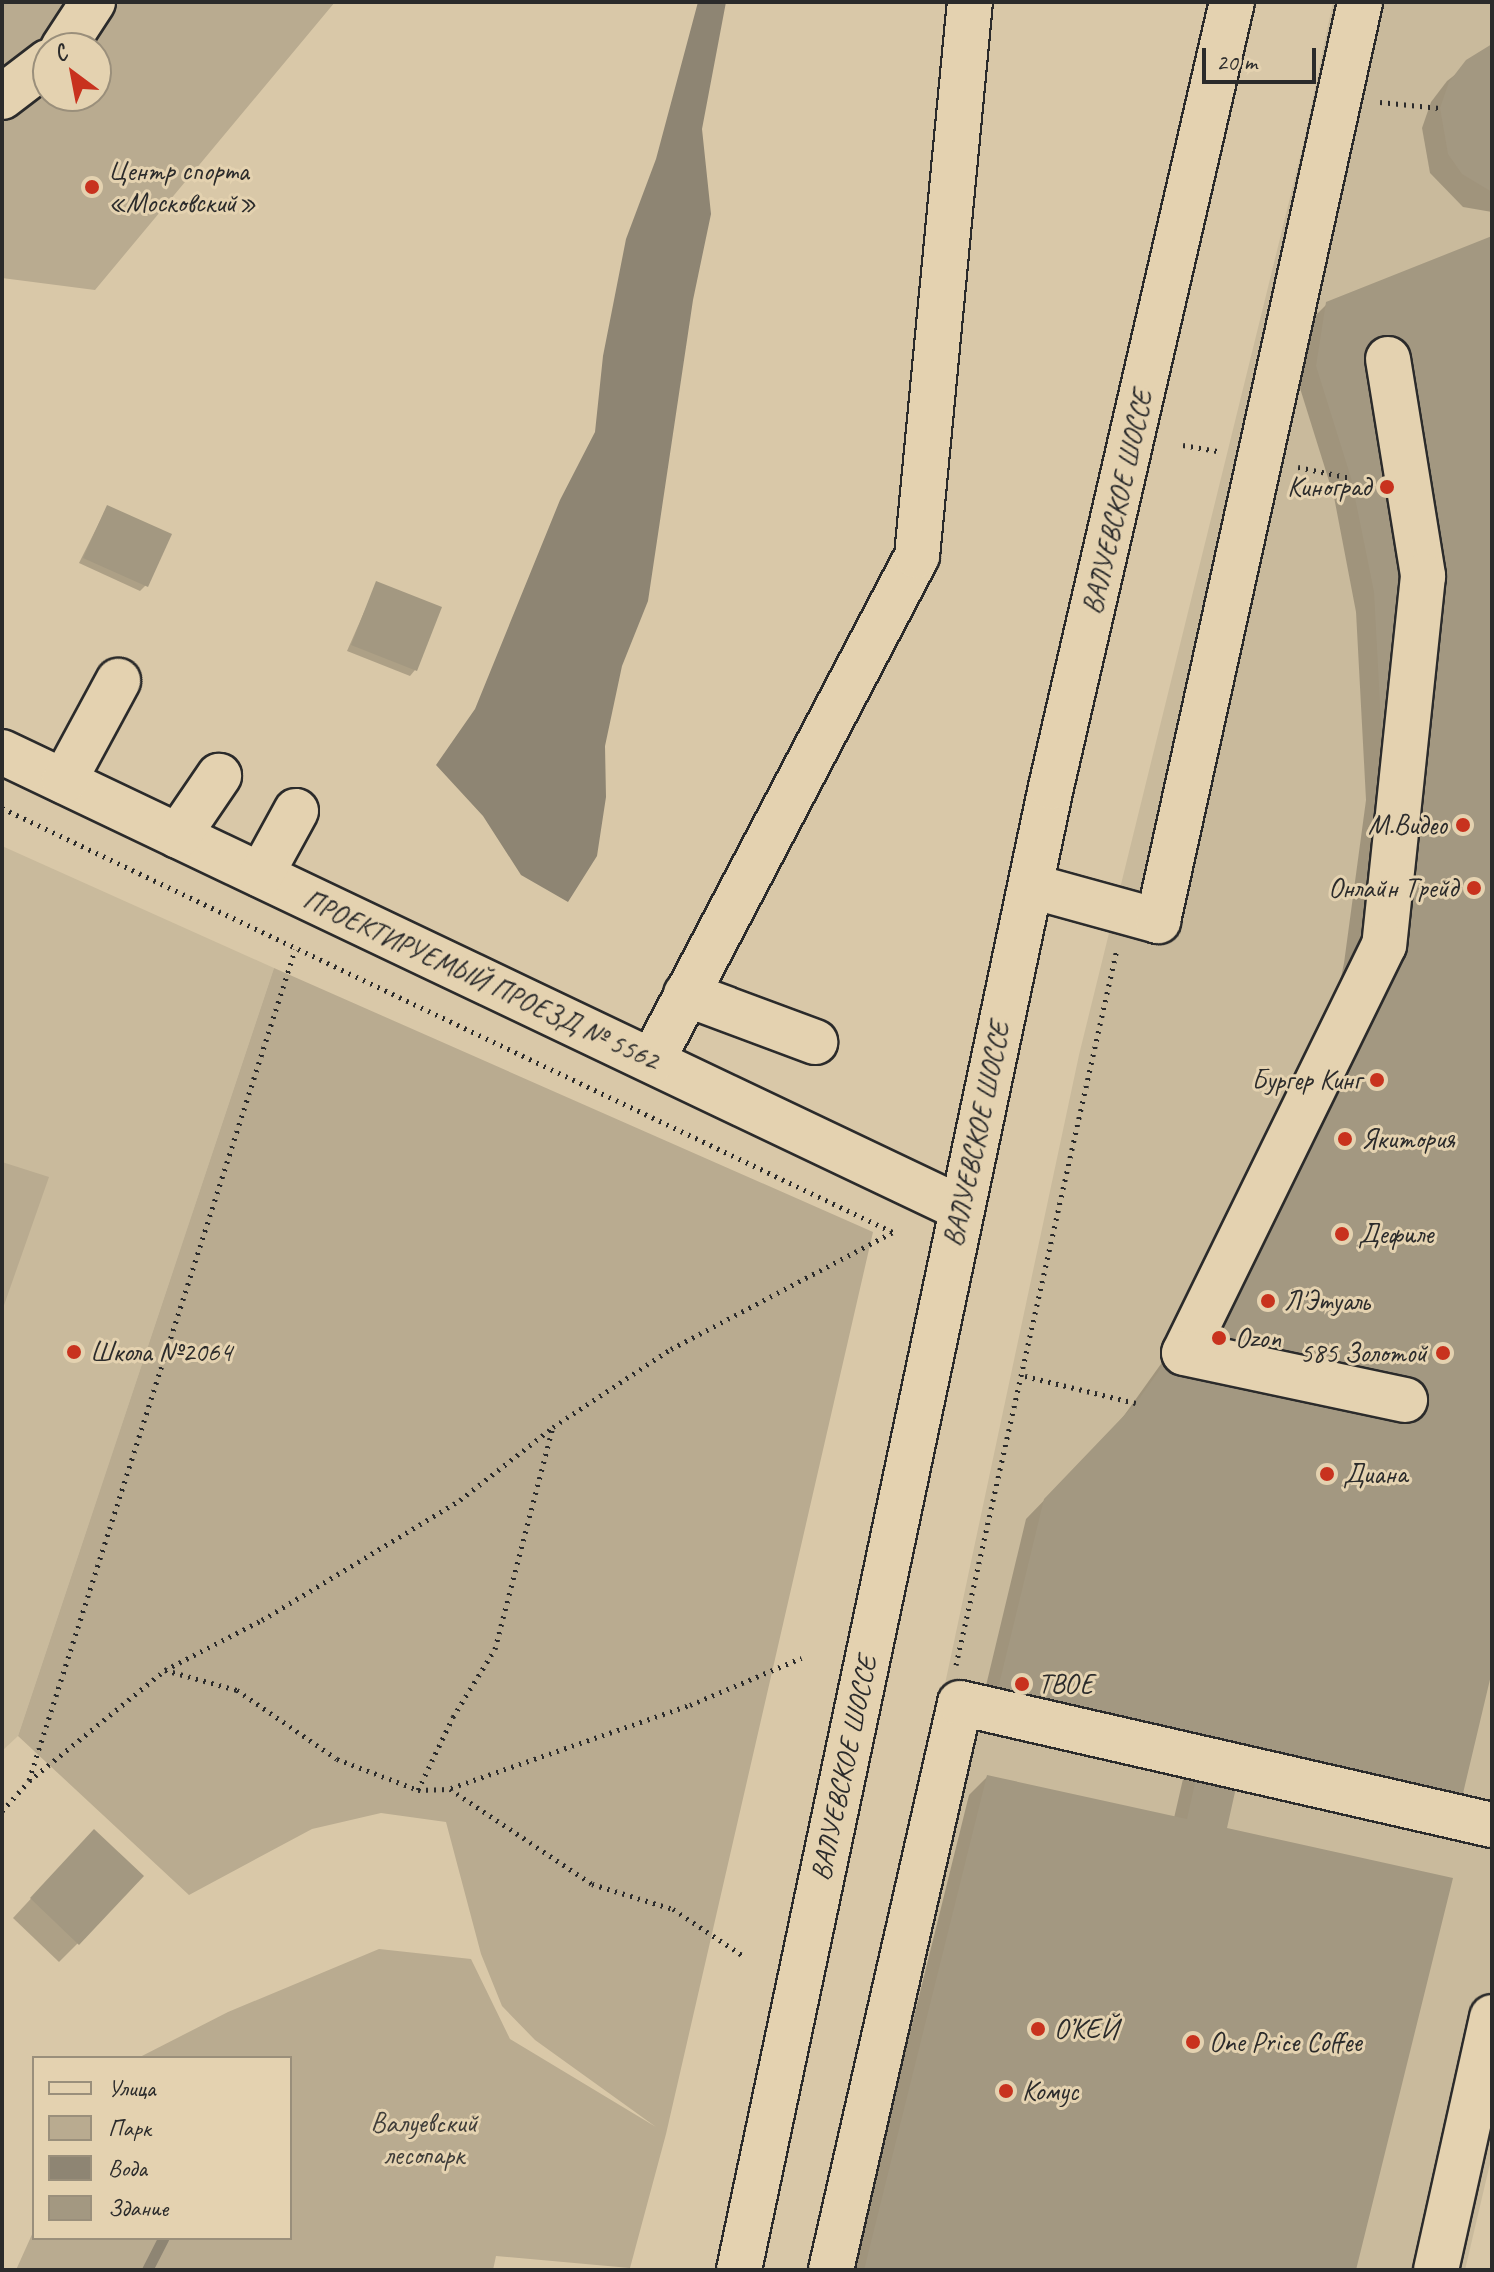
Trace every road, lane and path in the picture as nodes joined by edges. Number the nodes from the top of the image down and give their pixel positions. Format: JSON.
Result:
{"nodes":[{"id":1,"x":93,"y":2,"type":"edge"},
{"id":2,"x":970,"y":2,"type":"edge"},
{"id":3,"x":1232,"y":2,"type":"edge"},
{"id":4,"x":1360,"y":2,"type":"edge"},
{"id":5,"x":73,"y":32,"type":"edge"},
{"id":6,"x":32,"y":74,"type":"edge"},
{"id":7,"x":2,"y":97,"type":"edge"},
{"id":8,"x":1388,"y":359,"type":"dead end"},
{"id":9,"x":118,"y":681,"type":"dead end"},
{"id":10,"x":2,"y":752,"type":"edge"},
{"id":11,"x":219,"y":776,"type":"dead end"},
{"id":12,"x":64,"y":781,"type":"junction"},
{"id":13,"x":2,"y":808,"type":"edge"},
{"id":14,"x":296,"y":811,"type":"dead end"},
{"id":15,"x":178,"y":836,"type":"junction"},
{"id":16,"x":261,"y":875,"type":"junction"},
{"id":17,"x":1031,"y":886,"type":"junction"},
{"id":18,"x":1125,"y":913,"type":"junction"},
{"id":19,"x":295,"y":950,"type":"junction"},
{"id":20,"x":686,"y":994,"type":"junction"},
{"id":21,"x":815,"y":1042,"type":"dead end"},
{"id":22,"x":652,"y":1061,"type":"junction"},
{"id":23,"x":960,"y":1208,"type":"junction"},
{"id":24,"x":1025,"y":1376,"type":"junction"},
{"id":25,"x":1405,"y":1400,"type":"dead end"},
{"id":26,"x":1136,"y":1403,"type":"dead end"},
{"id":27,"x":553,"y":1427,"type":"junction"},
{"id":28,"x":801,"y":1658,"type":"dead end"},
{"id":29,"x":165,"y":1670,"type":"junction"},
{"id":30,"x":957,"y":1686,"type":"junction"},
{"id":31,"x":29,"y":1781,"type":"junction"},
{"id":32,"x":450,"y":1789,"type":"junction"},
{"id":33,"x":418,"y":1790,"type":"junction"},
{"id":34,"x":2,"y":1811,"type":"edge"},
{"id":35,"x":1492,"y":1825,"type":"edge"},
{"id":36,"x":742,"y":1955,"type":"dead end"},
{"id":37,"x":1492,"y":2017,"type":"edge"},
{"id":38,"x":739,"y":2270,"type":"edge"},
{"id":39,"x":831,"y":2270,"type":"edge"},
{"id":40,"x":1436,"y":2270,"type":"edge"}],
"edges":[{"from":1,"to":5,"type":"main road"},
{"from":2,"to":20,"type":"main road"},
{"from":3,"to":17,"type":"main road","name":"ВАЛУЕВСКОЕ ШОССЕ"},
{"from":4,"to":18,"type":"main road"},
{"from":6,"to":7,"type":"main road"},
{"from":8,"to":25,"type":"main road"},
{"from":9,"to":12,"type":"main road"},
{"from":10,"to":12,"type":"main road","name":"ПРОЕКТИРУЕМЫЙ ПРОЕЗД № 5562"},
{"from":11,"to":15,"type":"main road"},
{"from":12,"to":15,"type":"main road","name":"ПРОЕКТИРУЕМЫЙ ПРОЕЗД № 5562"},
{"from":13,"to":19,"type":"path"},
{"from":14,"to":16,"type":"main road"},
{"from":15,"to":16,"type":"main road","name":"ПРОЕКТИРУЕМЫЙ ПРОЕЗД № 5562"},
{"from":16,"to":22,"type":"main road","name":"ПРОЕКТИРУЕМЫЙ ПРОЕЗД № 5562"},
{"from":17,"to":18,"type":"main road"},
{"from":17,"to":23,"type":"main road","name":"ВАЛУЕВСКОЕ ШОССЕ"},
{"from":18,"to":24,"type":"path"},
{"from":19,"to":27,"type":"path"},
{"from":19,"to":31,"type":"path"},
{"from":20,"to":21,"type":"main road"},
{"from":20,"to":22,"type":"main road"},
{"from":22,"to":23,"type":"main road","name":"ПРОЕКТИРУЕМЫЙ ПРОЕЗД № 5562"},
{"from":23,"to":38,"type":"main road","name":"ВАЛУЕВСКОЕ ШОССЕ"},
{"from":24,"to":26,"type":"path"},
{"from":24,"to":30,"type":"path"},
{"from":27,"to":29,"type":"path"},
{"from":27,"to":33,"type":"path"},
{"from":28,"to":32,"type":"path"},
{"from":29,"to":31,"type":"path"},
{"from":29,"to":33,"type":"path"},
{"from":30,"to":35,"type":"main road"},
{"from":30,"to":39,"type":"main road"},
{"from":31,"to":34,"type":"path"},
{"from":32,"to":33,"type":"path"},
{"from":32,"to":36,"type":"path"},
{"from":37,"to":40,"type":"main road"}]}
